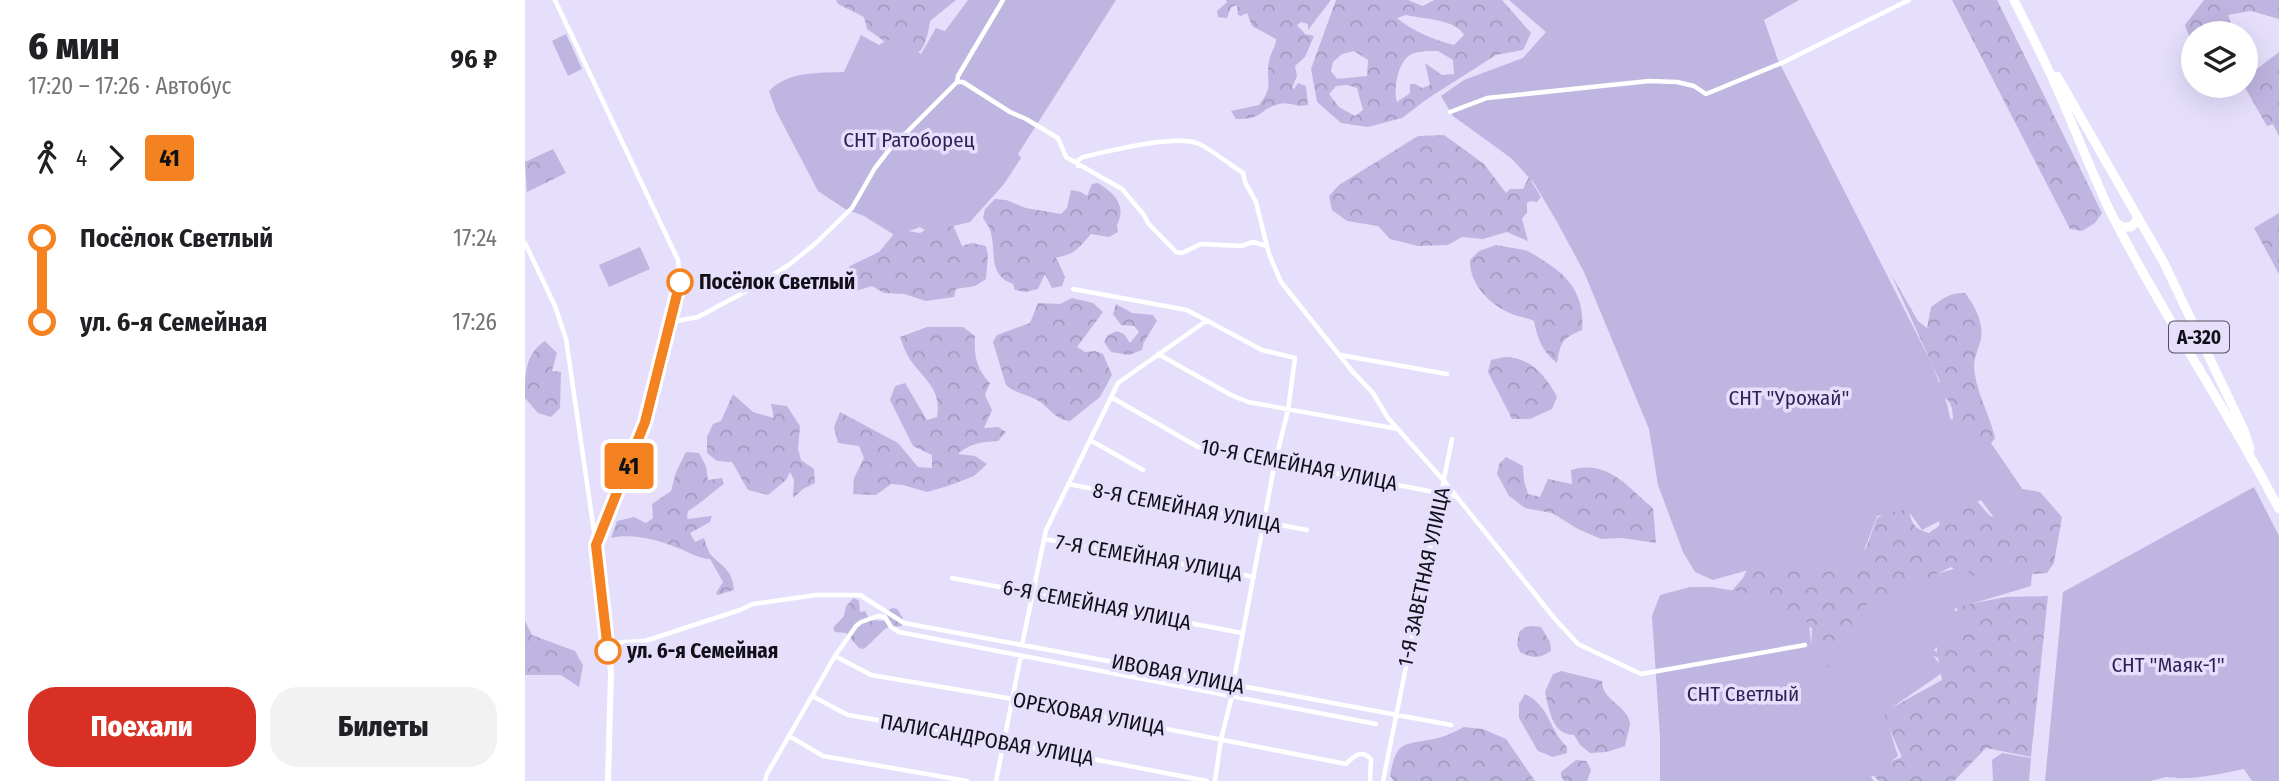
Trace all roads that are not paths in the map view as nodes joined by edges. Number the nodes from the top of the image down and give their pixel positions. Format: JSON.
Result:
{"nodes":[{"id":1,"x":555,"y":0,"type":"edge"},
{"id":2,"x":1003,"y":0,"type":"edge"},
{"id":3,"x":1909,"y":0,"type":"edge"},
{"id":4,"x":2016,"y":0,"type":"edge"},
{"id":5,"x":957,"y":82,"type":"junction"},
{"id":6,"x":1450,"y":113,"type":"dead end"},
{"id":7,"x":1078,"y":166,"type":"junction"},
{"id":8,"x":2137,"y":216,"type":"junction"},
{"id":9,"x":2118,"y":224,"type":"junction"},
{"id":10,"x":525,"y":243,"type":"edge"},
{"id":11,"x":1267,"y":246,"type":"junction"},
{"id":12,"x":680,"y":282,"type":"joint"},
{"id":13,"x":1073,"y":289,"type":"dead end"},
{"id":14,"x":1195,"y":313,"type":"junction"},
{"id":15,"x":1206,"y":321,"type":"junction"},
{"id":16,"x":671,"y":322,"type":"junction"},
{"id":17,"x":1195,"y":329,"type":"junction"},
{"id":18,"x":1158,"y":354,"type":"junction"},
{"id":19,"x":1339,"y":355,"type":"junction"},
{"id":20,"x":1447,"y":374,"type":"dead end"},
{"id":21,"x":1111,"y":397,"type":"junction"},
{"id":22,"x":1289,"y":410,"type":"junction"},
{"id":23,"x":1398,"y":429,"type":"junction"},
{"id":24,"x":1452,"y":439,"type":"dead end"},
{"id":25,"x":1090,"y":440,"type":"junction"},
{"id":26,"x":2254,"y":460,"type":"junction"},
{"id":27,"x":1275,"y":462,"type":"junction"},
{"id":28,"x":1143,"y":470,"type":"dead end"},
{"id":29,"x":1444,"y":481,"type":"junction"},
{"id":30,"x":1068,"y":484,"type":"junction"},
{"id":31,"x":1441,"y":492,"type":"junction"},
{"id":32,"x":1456,"y":496,"type":"junction"},
{"id":33,"x":2279,"y":509,"type":"edge"},
{"id":34,"x":1265,"y":522,"type":"junction"},
{"id":35,"x":1307,"y":530,"type":"dead end"},
{"id":36,"x":1044,"y":539,"type":"junction"},
{"id":37,"x":596,"y":545,"type":"junction"},
{"id":38,"x":1254,"y":577,"type":"junction"},
{"id":39,"x":952,"y":578,"type":"dead end"},
{"id":40,"x":1032,"y":592,"type":"junction"},
{"id":41,"x":1242,"y":633,"type":"junction"},
{"id":42,"x":607,"y":643,"type":"junction"},
{"id":43,"x":1021,"y":645,"type":"junction"},
{"id":44,"x":1805,"y":645,"type":"dead end"},
{"id":45,"x":1021,"y":655,"type":"junction"},
{"id":46,"x":835,"y":656,"type":"junction"},
{"id":47,"x":1233,"y":685,"type":"junction"},
{"id":48,"x":812,"y":696,"type":"junction"},
{"id":49,"x":1231,"y":696,"type":"junction"},
{"id":50,"x":1013,"y":699,"type":"junction"},
{"id":51,"x":1395,"y":716,"type":"junction"},
{"id":52,"x":1376,"y":724,"type":"dead end"},
{"id":53,"x":1451,"y":725,"type":"dead end"},
{"id":54,"x":789,"y":736,"type":"junction"},
{"id":55,"x":1221,"y":739,"type":"junction"},
{"id":56,"x":1004,"y":742,"type":"junction"},
{"id":57,"x":608,"y":781,"type":"edge"},
{"id":58,"x":765,"y":781,"type":"edge"},
{"id":59,"x":967,"y":781,"type":"edge"},
{"id":60,"x":996,"y":781,"type":"edge"},
{"id":61,"x":1207,"y":781,"type":"edge"},
{"id":62,"x":1215,"y":781,"type":"edge"},
{"id":63,"x":1370,"y":781,"type":"edge"},
{"id":64,"x":1383,"y":781,"type":"edge"}],
"edges":[{"from":1,"to":12,"type":"street"},
{"from":2,"to":5,"type":"street"},
{"from":3,"to":6,"type":"street"},
{"from":4,"to":8,"type":"highway","number":"А-320"},
{"from":4,"to":9,"type":"highway","number":"А-320"},
{"from":5,"to":7,"type":"street"},
{"from":5,"to":16,"type":"street"},
{"from":7,"to":11,"type":"street"},
{"from":7,"to":11,"type":"street"},
{"from":8,"to":9,"type":"highway"},
{"from":8,"to":26,"type":"highway","number":"А-320"},
{"from":9,"to":26,"type":"highway","number":"А-320"},
{"from":10,"to":37,"type":"street"},
{"from":11,"to":19,"type":"street"},
{"from":12,"to":16,"type":"street"},
{"from":13,"to":14,"type":"street"},
{"from":14,"to":15,"type":"street"},
{"from":14,"to":17,"type":"street"},
{"from":15,"to":17,"type":"street"},
{"from":15,"to":22,"type":"street"},
{"from":16,"to":37,"type":"street"},
{"from":17,"to":18,"type":"street"},
{"from":18,"to":21,"type":"street"},
{"from":18,"to":22,"type":"street"},
{"from":19,"to":20,"type":"street"},
{"from":19,"to":23,"type":"street"},
{"from":21,"to":25,"type":"street"},
{"from":21,"to":27,"type":"street","name":"10-Я СЕМЕЙНАЯ УЛИЦА"},
{"from":22,"to":23,"type":"street"},
{"from":22,"to":27,"type":"street"},
{"from":23,"to":29,"type":"street"},
{"from":24,"to":29,"type":"street","name":"1-Я ЗАВЕТНАЯ УЛИЦА"},
{"from":25,"to":28,"type":"street"},
{"from":25,"to":30,"type":"street"},
{"from":26,"to":33,"type":"highway","number":"А-320"},
{"from":27,"to":31,"type":"street","name":"10-Я СЕМЕЙНАЯ УЛИЦА"},
{"from":27,"to":34,"type":"street"},
{"from":29,"to":31,"type":"street","name":"1-Я ЗАВЕТНАЯ УЛИЦА"},
{"from":29,"to":32,"type":"street"},
{"from":30,"to":34,"type":"street","name":"8-Я СЕМЕЙНАЯ УЛИЦА"},
{"from":30,"to":36,"type":"street"},
{"from":31,"to":32,"type":"street","name":"10-Я СЕМЕЙНАЯ УЛИЦА"},
{"from":31,"to":51,"type":"street","name":"1-Я ЗАВЕТНАЯ УЛИЦА"},
{"from":32,"to":44,"type":"street"},
{"from":34,"to":35,"type":"street","name":"8-Я СЕМЕЙНАЯ УЛИЦА"},
{"from":34,"to":38,"type":"street"},
{"from":36,"to":38,"type":"street","name":"7-Я СЕМЕЙНАЯ УЛИЦА"},
{"from":36,"to":40,"type":"street"},
{"from":37,"to":42,"type":"street"},
{"from":38,"to":41,"type":"street"},
{"from":39,"to":40,"type":"street","name":"6-Я СЕМЕЙНАЯ УЛИЦА"},
{"from":40,"to":41,"type":"street","name":"6-Я СЕМЕЙНАЯ УЛИЦА"},
{"from":40,"to":43,"type":"street"},
{"from":41,"to":47,"type":"street"},
{"from":42,"to":43,"type":"street","name":"ИВОВАЯ УЛИЦА"},
{"from":42,"to":57,"type":"street"},
{"from":43,"to":47,"type":"street","name":"ИВОВАЯ УЛИЦА"},
{"from":45,"to":46,"type":"street","name":"ИВОВАЯ УЛИЦА"},
{"from":45,"to":49,"type":"street","name":"ИВОВАЯ УЛИЦА"},
{"from":45,"to":50,"type":"street"},
{"from":46,"to":48,"type":"street"},
{"from":46,"to":50,"type":"street","name":"ОРЕХОВАЯ УЛИЦА"},
{"from":47,"to":51,"type":"street","name":"ИВОВАЯ УЛИЦА"},
{"from":48,"to":54,"type":"street"},
{"from":48,"to":56,"type":"street","name":"ПАЛИСАНДРОВАЯ УЛИЦА"},
{"from":49,"to":52,"type":"street","name":"ИВОВАЯ УЛИЦА"},
{"from":49,"to":55,"type":"street"},
{"from":50,"to":55,"type":"street","name":"ОРЕХОВАЯ УЛИЦА"},
{"from":50,"to":56,"type":"street"},
{"from":51,"to":53,"type":"street","name":"ИВОВАЯ УЛИЦА"},
{"from":51,"to":64,"type":"street","name":"1-Я ЗАВЕТНАЯ УЛИЦА"},
{"from":54,"to":58,"type":"street"},
{"from":54,"to":59,"type":"street"},
{"from":55,"to":62,"type":"street"},
{"from":55,"to":63,"type":"street","name":"ОРЕХОВАЯ УЛИЦА"},
{"from":56,"to":60,"type":"street"},
{"from":56,"to":61,"type":"street","name":"ПАЛИСАНДРОВАЯ УЛИЦА"}]}
